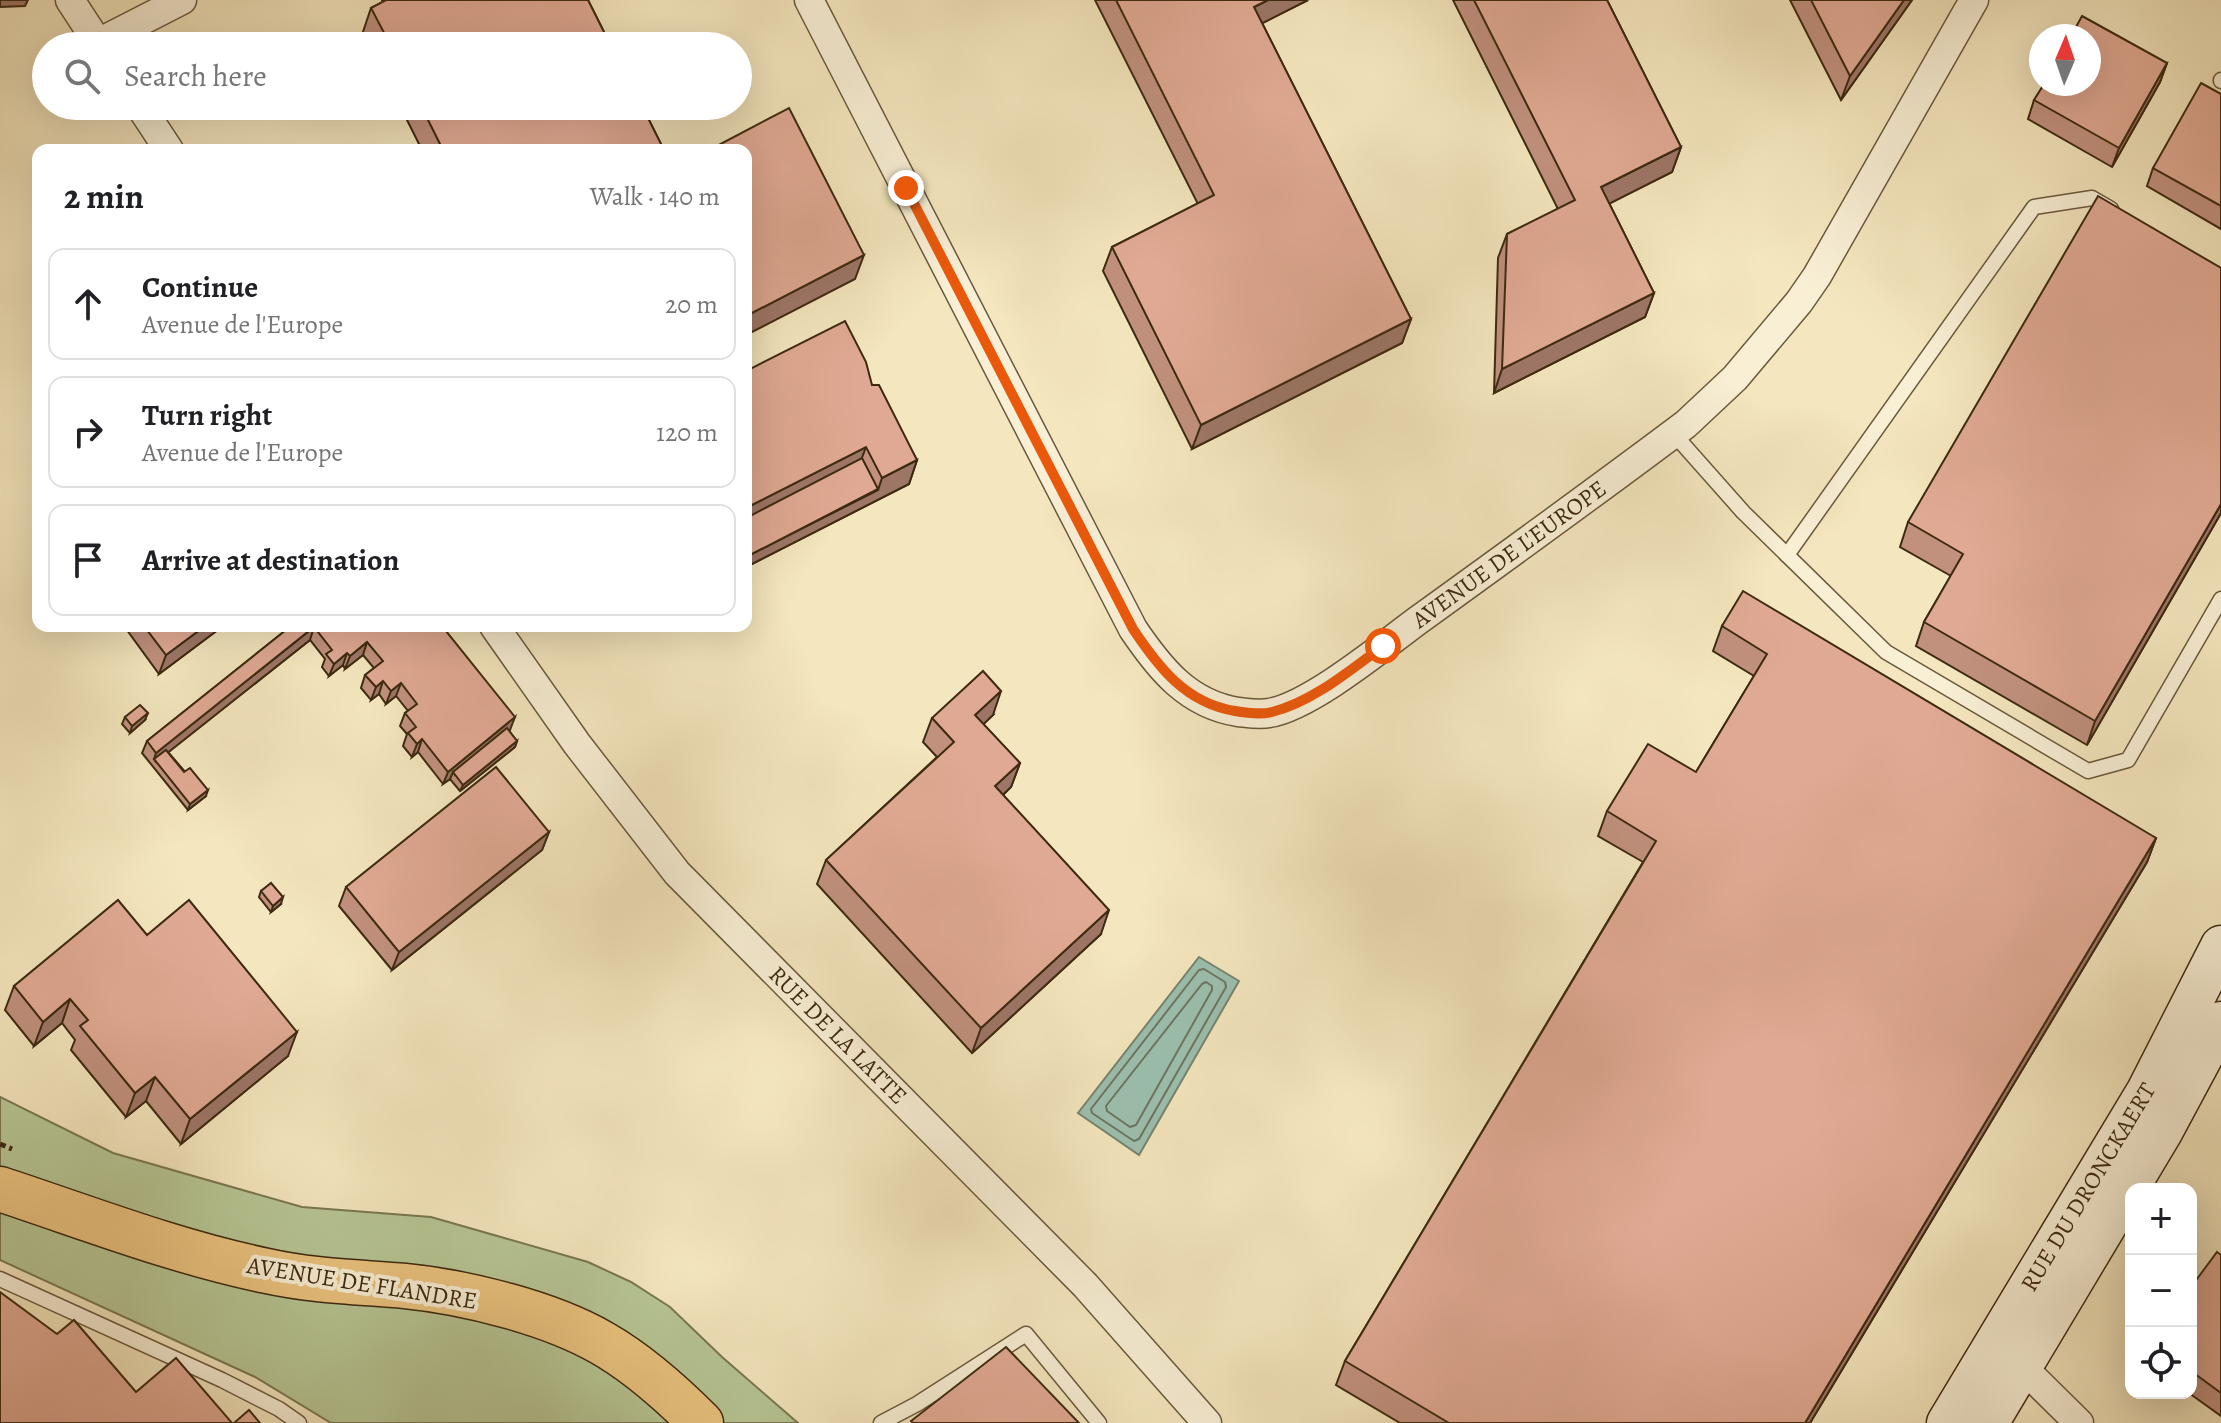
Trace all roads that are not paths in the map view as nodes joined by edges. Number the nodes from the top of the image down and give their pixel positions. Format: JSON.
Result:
{"nodes":[{"id":1,"x":70,"y":0,"type":"edge"},
{"id":2,"x":182,"y":0,"type":"edge"},
{"id":3,"x":809,"y":0,"type":"edge"},
{"id":4,"x":1974,"y":0,"type":"edge"},
{"id":5,"x":91,"y":32,"type":"edge"},
{"id":6,"x":122,"y":32,"type":"edge"},
{"id":7,"x":149,"y":120,"type":"edge"},
{"id":8,"x":165,"y":144,"type":"edge"},
{"id":9,"x":2131,"y":220,"type":"edge"},
{"id":10,"x":1673,"y":433,"type":"junction"},
{"id":11,"x":1787,"y":555,"type":"junction"},
{"id":12,"x":2221,"y":599,"type":"edge"},
{"id":13,"x":498,"y":632,"type":"edge"},
{"id":14,"x":2221,"y":946,"type":"edge"},
{"id":15,"x":2221,"y":1022,"type":"edge"},
{"id":16,"x":0,"y":1163,"type":"edge"},
{"id":17,"x":0,"y":1189,"type":"edge"},
{"id":18,"x":181,"y":1247,"type":"junction"},
{"id":19,"x":0,"y":1279,"type":"edge"},
{"id":20,"x":2008,"y":1354,"type":"junction"},
{"id":21,"x":299,"y":1423,"type":"edge"},
{"id":22,"x":701,"y":1423,"type":"edge"},
{"id":23,"x":881,"y":1423,"type":"edge"},
{"id":24,"x":1099,"y":1423,"type":"edge"},
{"id":25,"x":1207,"y":1423,"type":"edge"},
{"id":26,"x":1947,"y":1423,"type":"edge"},
{"id":27,"x":1988,"y":1423,"type":"edge"},
{"id":28,"x":2079,"y":1423,"type":"edge"}],
"edges":[{"from":1,"to":5,"type":"street"},
{"from":2,"to":6,"type":"street"},
{"from":3,"to":10,"type":"street","name":"AVENUE DE L'EUROPE"},
{"from":4,"to":10,"type":"street","name":"AVENUE DE L'EUROPE"},
{"from":7,"to":8,"type":"street"},
{"from":9,"to":11,"type":"lane"},
{"from":10,"to":11,"type":"lane"},
{"from":11,"to":12,"type":"lane"},
{"from":13,"to":25,"type":"street","name":"RUE DE LA LATTE"},
{"from":14,"to":20,"type":"main road","name":"RUE DU DRONCKAERT"},
{"from":15,"to":20,"type":"main road","name":"RUE DU DRONCKAERT"},
{"from":16,"to":18,"type":"main road","name":"AVENUE DE FLANDRE"},
{"from":17,"to":18,"type":"main road","name":"AVENUE DE FLANDRE"},
{"from":18,"to":22,"type":"main road","name":"AVENUE DE FLANDRE"},
{"from":19,"to":21,"type":"lane"},
{"from":20,"to":26,"type":"main road","name":"RUE DU DRONCKAERT"},
{"from":20,"to":27,"type":"main road","name":"RUE DU DRONCKAERT"},
{"from":20,"to":28,"type":"street"},
{"from":23,"to":24,"type":"lane"}]}
